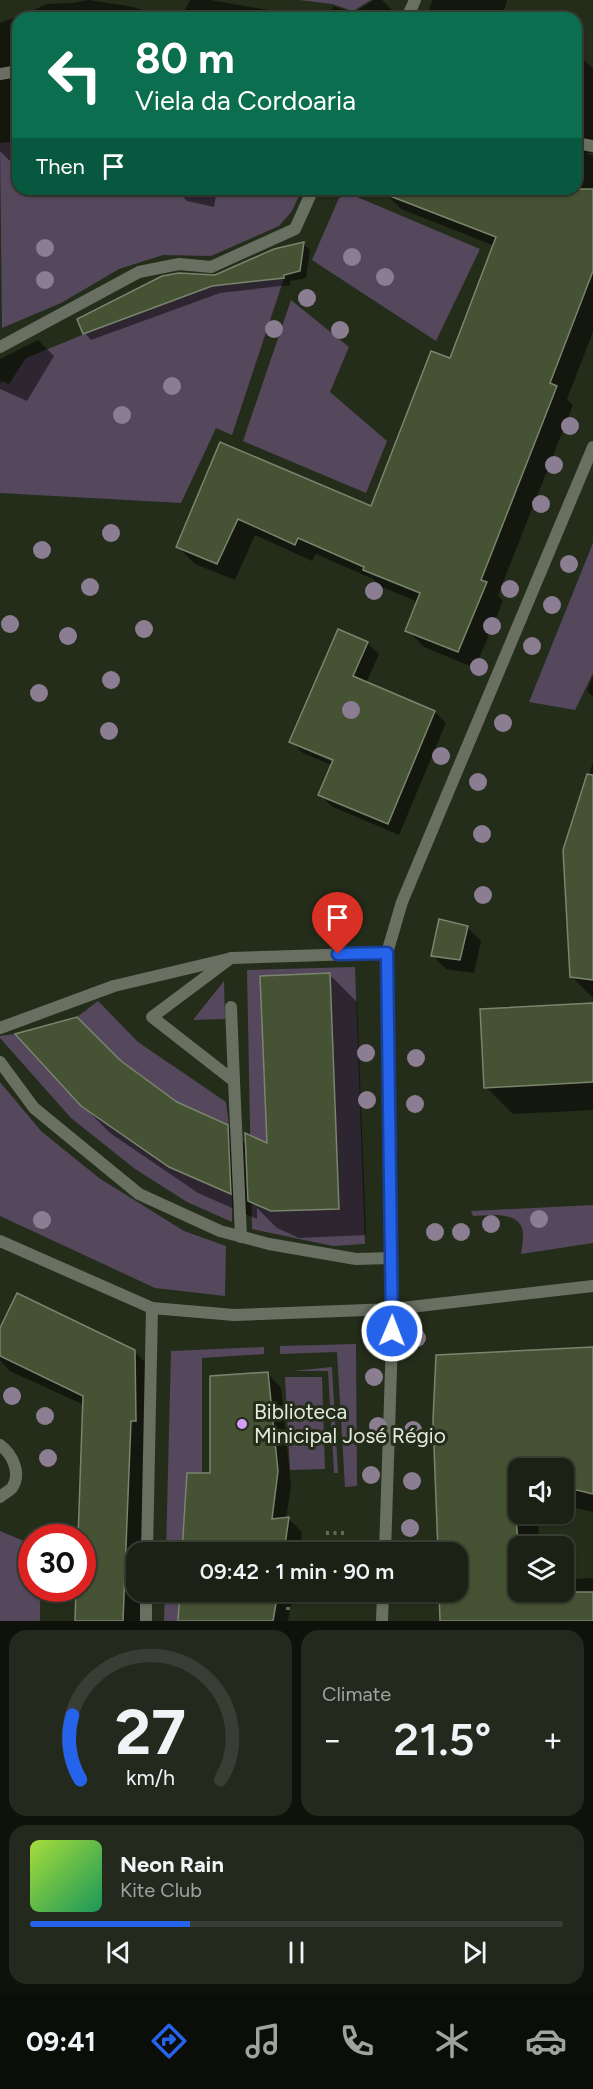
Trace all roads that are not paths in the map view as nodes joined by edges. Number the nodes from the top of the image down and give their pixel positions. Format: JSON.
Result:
{"nodes":[{"id":1,"x":310,"y":195,"type":"edge"},
{"id":2,"x":0,"y":347,"type":"edge"},
{"id":3,"x":593,"y":447,"type":"edge"},
{"id":4,"x":387,"y":953,"type":"junction"},
{"id":5,"x":232,"y":958,"type":"junction"},
{"id":6,"x":231,"y":1007,"type":"dead end"},
{"id":7,"x":0,"y":1028,"type":"edge"},
{"id":8,"x":0,"y":1062,"type":"edge"},
{"id":9,"x":234,"y":1081,"type":"junction"},
{"id":10,"x":241,"y":1237,"type":"junction"},
{"id":11,"x":0,"y":1241,"type":"edge"},
{"id":12,"x":392,"y":1258,"type":"junction"},
{"id":13,"x":593,"y":1286,"type":"edge"},
{"id":14,"x":152,"y":1308,"type":"junction"},
{"id":15,"x":393,"y":1309,"type":"junction"},
{"id":16,"x":0,"y":1445,"type":"edge"},
{"id":17,"x":0,"y":1497,"type":"edge"},
{"id":18,"x":147,"y":1542,"type":"edge"},
{"id":19,"x":385,"y":1542,"type":"edge"},
{"id":20,"x":146,"y":1602,"type":"edge"},
{"id":21,"x":383,"y":1602,"type":"edge"},
{"id":22,"x":146,"y":1621,"type":"edge"},
{"id":23,"x":382,"y":1621,"type":"edge"}],
"edges":[{"from":1,"to":2,"type":"street"},
{"from":3,"to":4,"type":"street"},
{"from":4,"to":5,"type":"street"},
{"from":4,"to":12,"type":"street"},
{"from":5,"to":7,"type":"street"},
{"from":5,"to":9,"type":"street"},
{"from":6,"to":9,"type":"street"},
{"from":8,"to":10,"type":"street"},
{"from":9,"to":10,"type":"street"},
{"from":10,"to":12,"type":"street"},
{"from":11,"to":14,"type":"street"},
{"from":12,"to":15,"type":"street"},
{"from":13,"to":15,"type":"street"},
{"from":14,"to":15,"type":"street"},
{"from":14,"to":18,"type":"street"},
{"from":15,"to":19,"type":"street"},
{"from":16,"to":17,"type":"street"},
{"from":20,"to":22,"type":"street"},
{"from":21,"to":23,"type":"street"}]}
